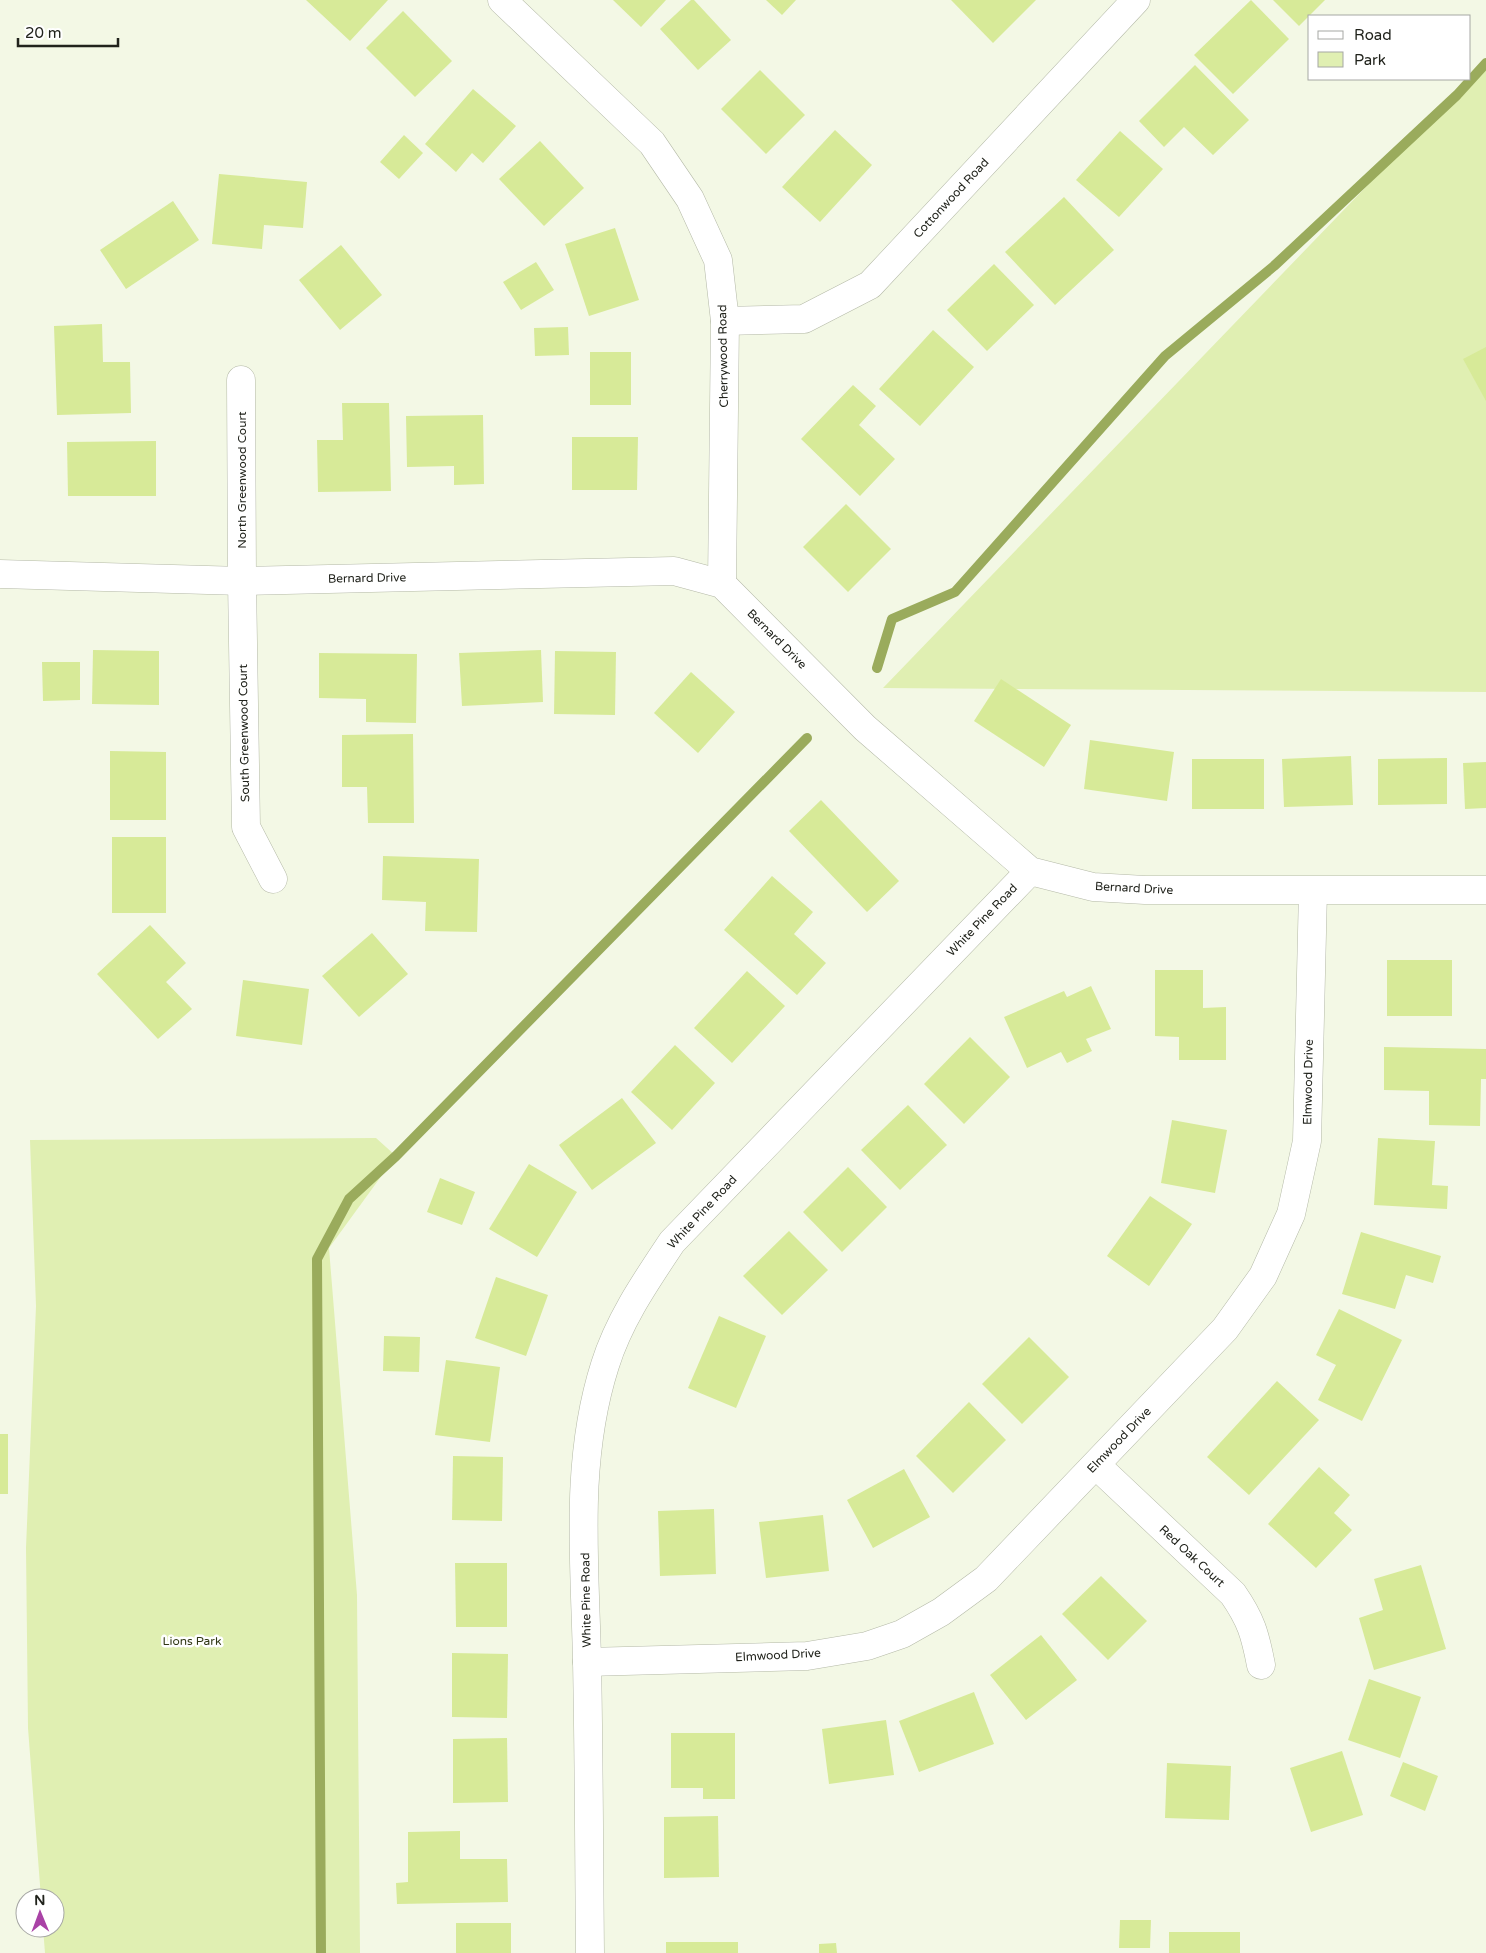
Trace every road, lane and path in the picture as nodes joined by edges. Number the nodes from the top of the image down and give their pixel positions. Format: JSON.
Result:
{"nodes":[{"id":1,"x":502,"y":0,"type":"edge"},
{"id":2,"x":1136,"y":0,"type":"edge"},
{"id":3,"x":725,"y":321,"type":"junction"},
{"id":4,"x":242,"y":380,"type":"dead end"},
{"id":5,"x":0,"y":574,"type":"edge"},
{"id":6,"x":242,"y":580,"type":"junction"},
{"id":7,"x":722,"y":584,"type":"junction"},
{"id":8,"x":1030,"y":871,"type":"junction"},
{"id":9,"x":273,"y":879,"type":"dead end"},
{"id":10,"x":1486,"y":890,"type":"edge"},
{"id":11,"x":1313,"y":891,"type":"junction"},
{"id":12,"x":1096,"y":1465,"type":"junction"},
{"id":13,"x":587,"y":1662,"type":"junction"},
{"id":14,"x":1261,"y":1665,"type":"dead end"},
{"id":15,"x":590,"y":1953,"type":"edge"}],
"edges":[{"from":1,"to":3,"type":"street","name":"Cherrywood Road"},
{"from":2,"to":3,"type":"street","name":"Cottonwood Road"},
{"from":3,"to":7,"type":"street","name":"Cherrywood Road"},
{"from":4,"to":6,"type":"street","name":"North Greenwood Court"},
{"from":5,"to":6,"type":"street","name":"Bernard Drive"},
{"from":6,"to":7,"type":"street","name":"Bernard Drive"},
{"from":6,"to":9,"type":"street","name":"South Greenwood Court"},
{"from":7,"to":8,"type":"street","name":"Bernard Drive"},
{"from":8,"to":11,"type":"street","name":"Bernard Drive"},
{"from":8,"to":13,"type":"street","name":"White Pine Road"},
{"from":10,"to":11,"type":"street","name":"Bernard Drive"},
{"from":11,"to":12,"type":"street","name":"Elmwood Drive"},
{"from":12,"to":13,"type":"street","name":"Elmwood Drive"},
{"from":12,"to":14,"type":"street","name":"Red Oak Court"},
{"from":13,"to":15,"type":"street","name":"White Pine Road"}]}
